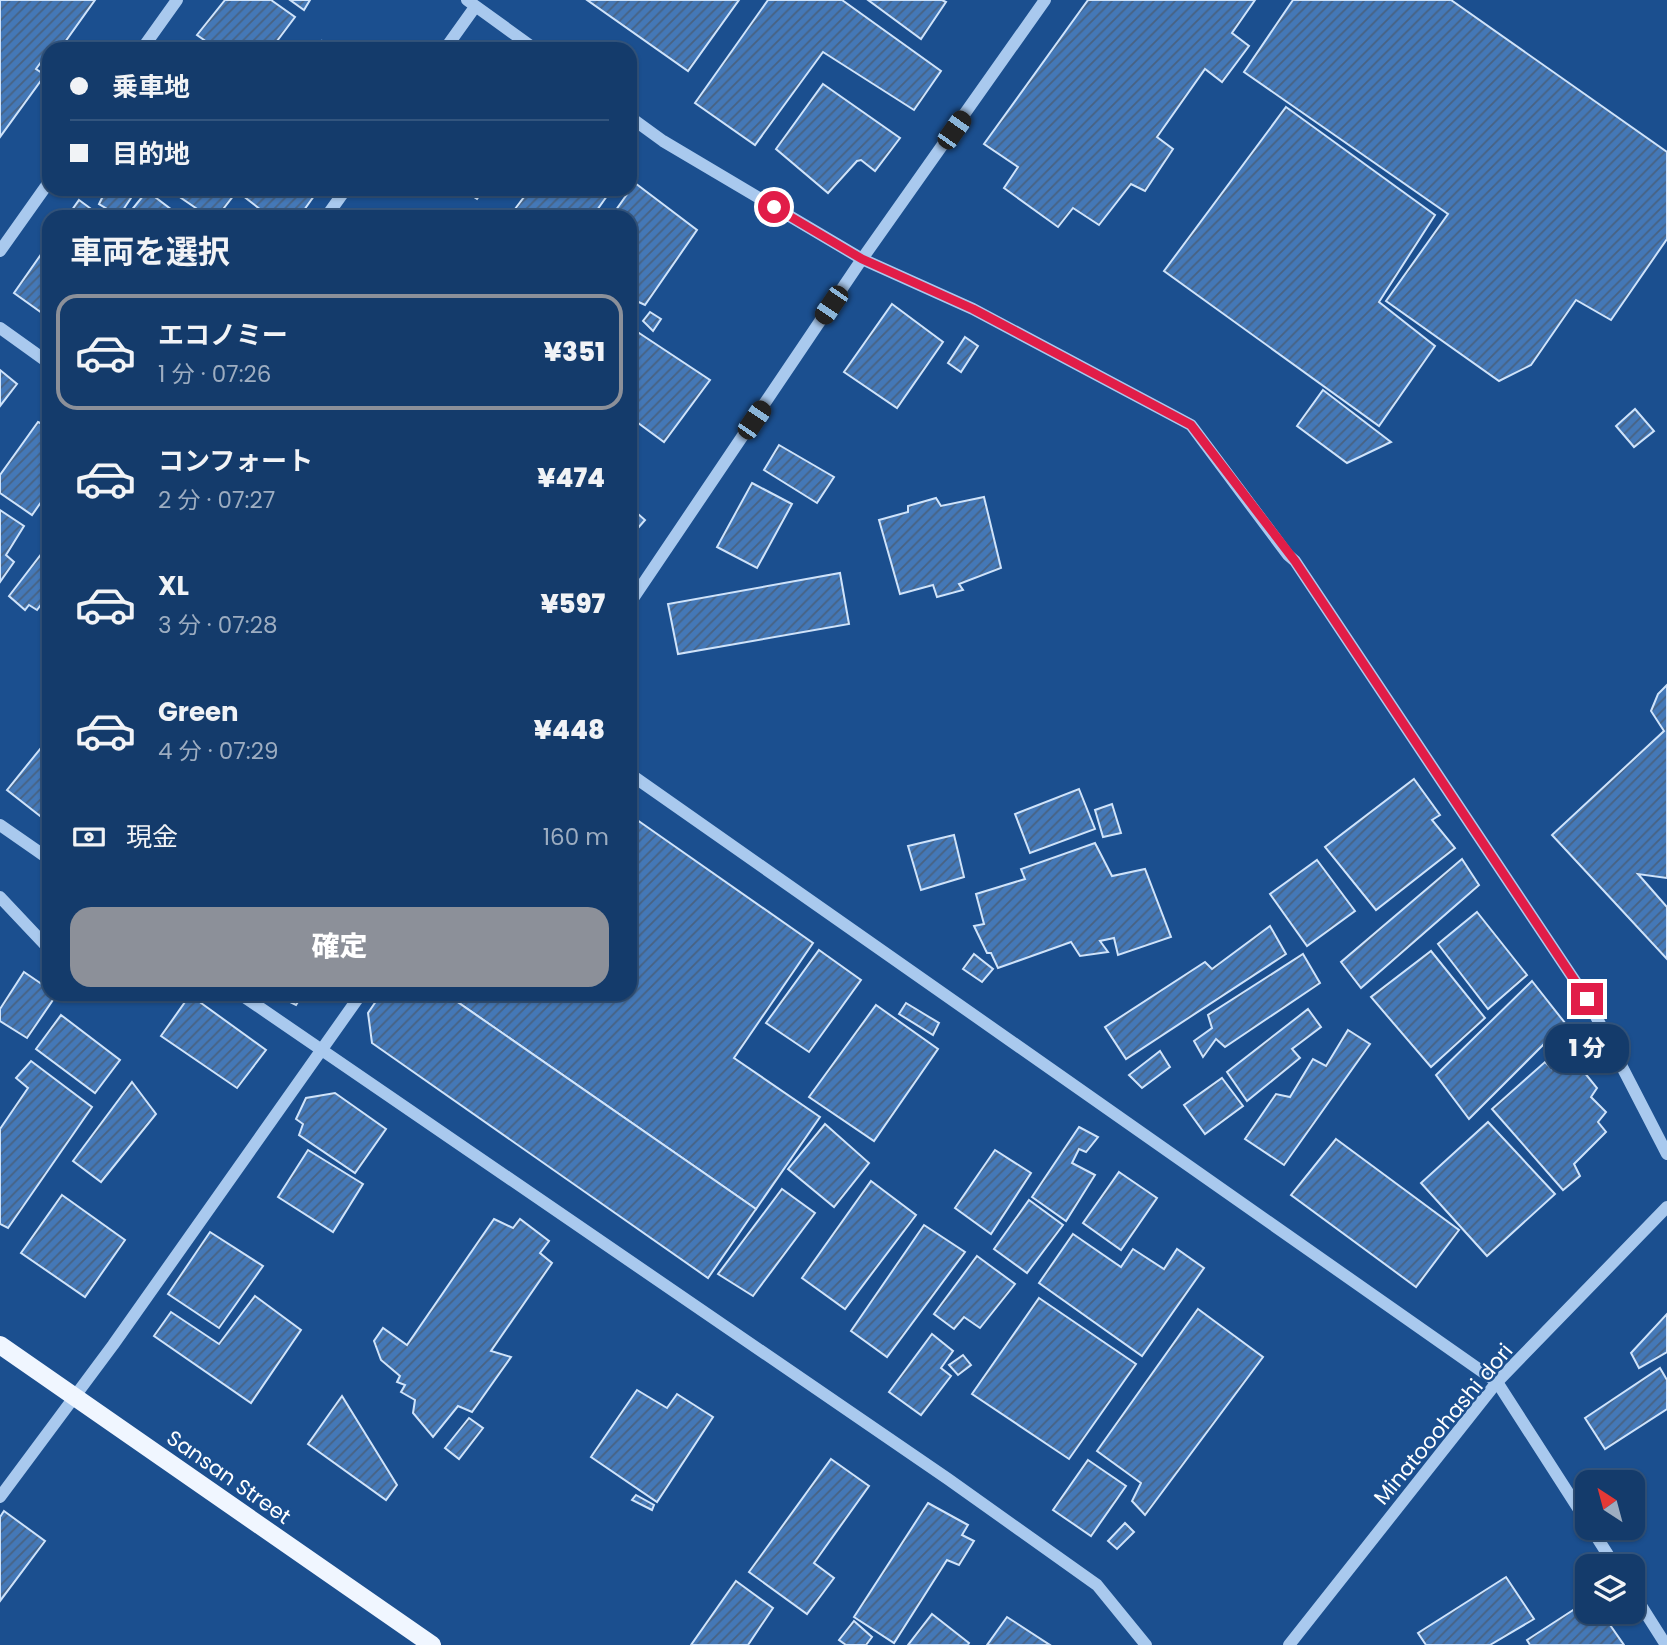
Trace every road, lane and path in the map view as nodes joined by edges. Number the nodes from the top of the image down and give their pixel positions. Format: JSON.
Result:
{"nodes":[{"id":1,"x":177,"y":0,"type":"edge"},
{"id":2,"x":1045,"y":0,"type":"edge"},
{"id":3,"x":471,"y":3,"type":"edge"},
{"id":4,"x":147,"y":42,"type":"edge"},
{"id":5,"x":449,"y":42,"type":"edge"},
{"id":6,"x":525,"y":42,"type":"edge"},
{"id":7,"x":637,"y":122,"type":"edge"},
{"id":8,"x":42,"y":192,"type":"edge"},
{"id":9,"x":0,"y":250,"type":"edge"},
{"id":10,"x":862,"y":259,"type":"junction"},
{"id":11,"x":0,"y":328,"type":"edge"},
{"id":12,"x":42,"y":358,"type":"edge"},
{"id":13,"x":637,"y":593,"type":"edge"},
{"id":14,"x":637,"y":779,"type":"edge"},
{"id":15,"x":0,"y":825,"type":"edge"},
{"id":16,"x":42,"y":854,"type":"edge"},
{"id":17,"x":0,"y":897,"type":"edge"},
{"id":18,"x":42,"y":942,"type":"edge"},
{"id":19,"x":250,"y":1001,"type":"edge"},
{"id":20,"x":355,"y":1001,"type":"edge"},
{"id":21,"x":321,"y":1051,"type":"junction"},
{"id":22,"x":1667,"y":1154,"type":"edge"},
{"id":23,"x":1667,"y":1207,"type":"edge"},
{"id":24,"x":0,"y":1345,"type":"edge"},
{"id":25,"x":1497,"y":1382,"type":"junction"},
{"id":26,"x":74,"y":1397,"type":"junction"},
{"id":27,"x":0,"y":1497,"type":"edge"},
{"id":28,"x":1575,"y":1503,"type":"edge"},
{"id":29,"x":1645,"y":1612,"type":"edge"},
{"id":30,"x":432,"y":1645,"type":"edge"},
{"id":31,"x":1146,"y":1645,"type":"edge"},
{"id":32,"x":1289,"y":1645,"type":"edge"},
{"id":33,"x":1666,"y":1645,"type":"edge"}],
"edges":[{"from":1,"to":4,"type":"street"},
{"from":2,"to":10,"type":"street"},
{"from":3,"to":5,"type":"street"},
{"from":3,"to":6,"type":"street"},
{"from":7,"to":10,"type":"street"},
{"from":8,"to":9,"type":"street"},
{"from":10,"to":13,"type":"street"},
{"from":10,"to":22,"type":"street"},
{"from":11,"to":12,"type":"street"},
{"from":14,"to":25,"type":"street"},
{"from":15,"to":16,"type":"street"},
{"from":17,"to":18,"type":"street"},
{"from":19,"to":21,"type":"street"},
{"from":20,"to":21,"type":"street"},
{"from":21,"to":26,"type":"street"},
{"from":21,"to":31,"type":"street"},
{"from":23,"to":25,"type":"street","name":"Minatooohashi dori"},
{"from":24,"to":26,"type":"main road","name":"Sansan Street"},
{"from":25,"to":28,"type":"street"},
{"from":25,"to":32,"type":"street","name":"Minatooohashi dori"},
{"from":26,"to":27,"type":"street"},
{"from":26,"to":30,"type":"main road","name":"Sansan Street"},
{"from":29,"to":33,"type":"street"}]}
